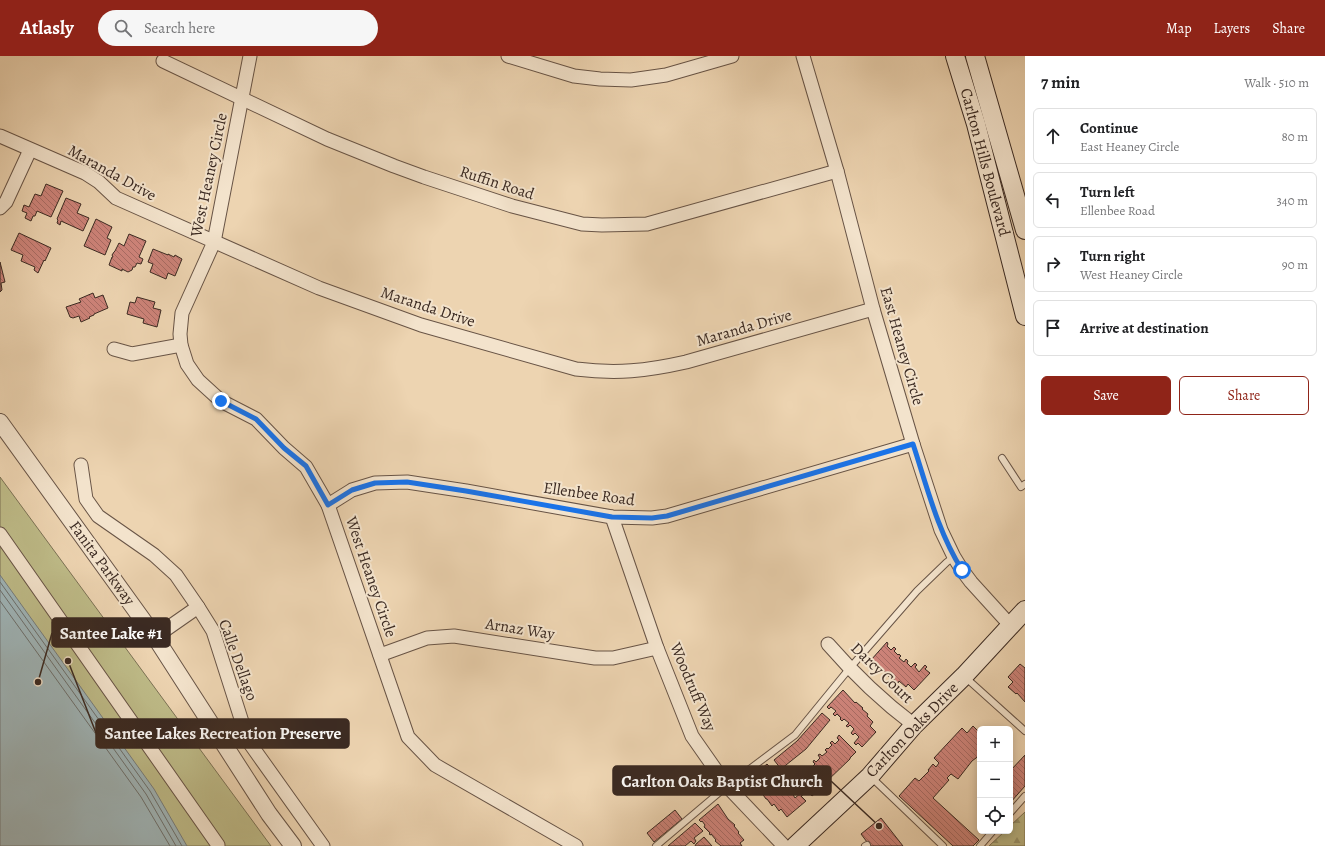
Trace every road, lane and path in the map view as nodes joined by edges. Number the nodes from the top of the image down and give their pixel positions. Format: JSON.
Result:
{"nodes":[{"id":1,"x":250,"y":56,"type":"edge"},
{"id":2,"x":508,"y":56,"type":"edge"},
{"id":3,"x":732,"y":56,"type":"edge"},
{"id":4,"x":803,"y":56,"type":"edge"},
{"id":5,"x":954,"y":56,"type":"edge"},
{"id":6,"x":975,"y":56,"type":"edge"},
{"id":7,"x":163,"y":61,"type":"dead end"},
{"id":8,"x":242,"y":99,"type":"junction"},
{"id":9,"x":0,"y":136,"type":"edge"},
{"id":10,"x":30,"y":150,"type":"junction"},
{"id":11,"x":837,"y":171,"type":"junction"},
{"id":12,"x":0,"y":208,"type":"edge"},
{"id":13,"x":1025,"y":230,"type":"edge"},
{"id":14,"x":214,"y":242,"type":"junction"},
{"id":15,"x":873,"y":309,"type":"junction"},
{"id":16,"x":1025,"y":316,"type":"edge"},
{"id":17,"x":181,"y":345,"type":"junction"},
{"id":18,"x":114,"y":349,"type":"dead end"},
{"id":19,"x":0,"y":422,"type":"edge"},
{"id":20,"x":913,"y":444,"type":"junction"},
{"id":21,"x":1002,"y":458,"type":"dead end"},
{"id":22,"x":81,"y":465,"type":"dead end"},
{"id":23,"x":1025,"y":484,"type":"edge"},
{"id":24,"x":328,"y":505,"type":"junction"},
{"id":25,"x":612,"y":517,"type":"junction"},
{"id":26,"x":0,"y":534,"type":"edge"},
{"id":27,"x":954,"y":557,"type":"junction"},
{"id":28,"x":198,"y":607,"type":"junction"},
{"id":29,"x":1025,"y":610,"type":"edge"},
{"id":30,"x":1010,"y":625,"type":"junction"},
{"id":31,"x":155,"y":636,"type":"junction"},
{"id":32,"x":828,"y":644,"type":"dead end"},
{"id":33,"x":657,"y":648,"type":"junction"},
{"id":34,"x":380,"y":655,"type":"junction"},
{"id":35,"x":849,"y":669,"type":"junction"},
{"id":36,"x":964,"y":676,"type":"junction"},
{"id":37,"x":914,"y":725,"type":"junction"},
{"id":38,"x":1025,"y":731,"type":"edge"},
{"id":39,"x":870,"y":776,"type":"junction"},
{"id":40,"x":727,"y":786,"type":"junction"},
{"id":41,"x":1025,"y":796,"type":"edge"},
{"id":42,"x":1013,"y":810,"type":"edge"},
{"id":43,"x":990,"y":834,"type":"edge"},
{"id":44,"x":218,"y":845,"type":"dead end"},
{"id":45,"x":293,"y":846,"type":"edge"},
{"id":46,"x":323,"y":846,"type":"edge"},
{"id":47,"x":576,"y":846,"type":"edge"},
{"id":48,"x":656,"y":846,"type":"edge"},
{"id":49,"x":784,"y":846,"type":"edge"},
{"id":50,"x":795,"y":846,"type":"edge"},
{"id":51,"x":943,"y":846,"type":"edge"},
{"id":52,"x":980,"y":846,"type":"edge"}],
"edges":[{"from":1,"to":8,"type":"street","name":"West Heaney Circle"},
{"from":2,"to":3,"type":"street"},
{"from":4,"to":11,"type":"street","name":"East Heaney Circle"},
{"from":5,"to":16,"type":"main road","name":"Carlton Hills Boulevard"},
{"from":6,"to":13,"type":"main road","name":"Carlton Hills Boulevard"},
{"from":7,"to":8,"type":"street","name":"Ruffin Road"},
{"from":8,"to":11,"type":"street","name":"Ruffin Road"},
{"from":8,"to":14,"type":"street","name":"West Heaney Circle"},
{"from":9,"to":10,"type":"street","name":"Maranda Drive"},
{"from":10,"to":12,"type":"street"},
{"from":10,"to":14,"type":"street","name":"Maranda Drive"},
{"from":11,"to":15,"type":"street","name":"East Heaney Circle"},
{"from":14,"to":15,"type":"street","name":"Maranda Drive"},
{"from":14,"to":17,"type":"street","name":"West Heaney Circle"},
{"from":15,"to":20,"type":"street","name":"East Heaney Circle"},
{"from":17,"to":18,"type":"street"},
{"from":17,"to":24,"type":"street","name":"West Heaney Circle"},
{"from":19,"to":31,"type":"street","name":"Fanita Parkway"},
{"from":20,"to":25,"type":"street","name":"Ellenbee Road"},
{"from":20,"to":27,"type":"street","name":"East Heaney Circle"},
{"from":21,"to":23,"type":"lane"},
{"from":22,"to":28,"type":"street","name":"Calle Dellago"},
{"from":24,"to":25,"type":"street","name":"Ellenbee Road"},
{"from":24,"to":34,"type":"street","name":"West Heaney Circle"},
{"from":25,"to":33,"type":"street","name":"Woodruff Way"},
{"from":26,"to":44,"type":"street"},
{"from":27,"to":30,"type":"street","name":"East Heaney Circle"},
{"from":27,"to":35,"type":"lane"},
{"from":28,"to":31,"type":"street"},
{"from":28,"to":46,"type":"street","name":"Calle Dellago"},
{"from":29,"to":30,"type":"main road","name":"Carlton Oaks Drive"},
{"from":30,"to":36,"type":"main road","name":"Carlton Oaks Drive"},
{"from":31,"to":45,"type":"street","name":"Fanita Parkway"},
{"from":32,"to":35,"type":"street","name":"Darcy Court"},
{"from":33,"to":34,"type":"street","name":"Arnaz Way"},
{"from":33,"to":40,"type":"street","name":"Woodruff Way"},
{"from":34,"to":47,"type":"street","name":"West Heaney Circle"},
{"from":35,"to":37,"type":"street","name":"Darcy Court"},
{"from":35,"to":40,"type":"lane"},
{"from":36,"to":37,"type":"main road","name":"Carlton Oaks Drive"},
{"from":36,"to":38,"type":"lane"},
{"from":37,"to":39,"type":"main road","name":"Carlton Oaks Drive"},
{"from":39,"to":50,"type":"main road","name":"Carlton Oaks Drive"},
{"from":39,"to":51,"type":"lane"},
{"from":40,"to":48,"type":"lane"},
{"from":40,"to":49,"type":"street","name":"Woodruff Way"},
{"from":41,"to":42,"type":"lane"},
{"from":43,"to":52,"type":"lane"}]}
